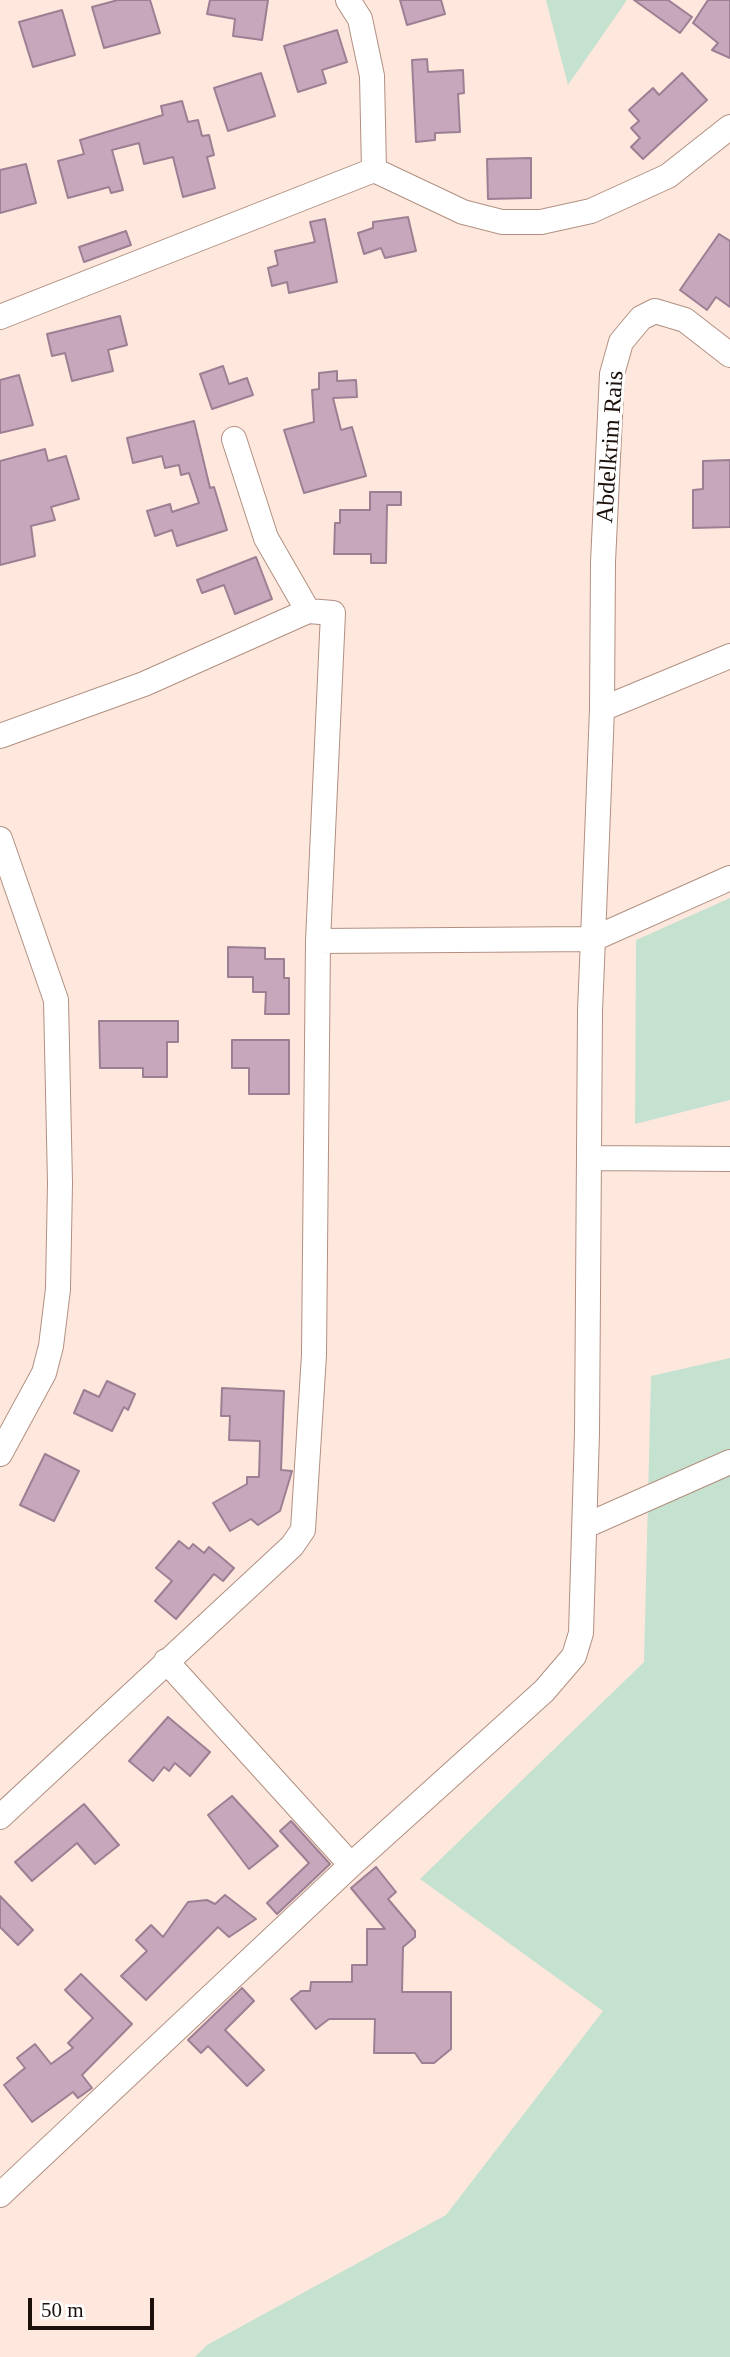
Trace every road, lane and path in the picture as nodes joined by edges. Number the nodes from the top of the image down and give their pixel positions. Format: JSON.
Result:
{"nodes":[{"id":1,"x":348,"y":0,"type":"edge"},
{"id":2,"x":730,"y":127,"type":"edge"},
{"id":3,"x":374,"y":170,"type":"junction"},
{"id":4,"x":0,"y":317,"type":"edge"},
{"id":5,"x":730,"y":355,"type":"edge"},
{"id":6,"x":234,"y":439,"type":"dead end"},
{"id":7,"x":321,"y":612,"type":"junction"},
{"id":8,"x":730,"y":656,"type":"edge"},
{"id":9,"x":602,"y":709,"type":"junction"},
{"id":10,"x":0,"y":736,"type":"edge"},
{"id":11,"x":0,"y":839,"type":"edge"},
{"id":12,"x":730,"y":878,"type":"edge"},
{"id":13,"x":593,"y":939,"type":"junction"},
{"id":14,"x":318,"y":941,"type":"junction"},
{"id":15,"x":589,"y":1158,"type":"junction"},
{"id":16,"x":730,"y":1159,"type":"edge"},
{"id":17,"x":0,"y":1454,"type":"edge"},
{"id":18,"x":730,"y":1462,"type":"edge"},
{"id":19,"x":584,"y":1526,"type":"junction"},
{"id":20,"x":166,"y":1661,"type":"junction"},
{"id":21,"x":0,"y":1817,"type":"edge"},
{"id":22,"x":351,"y":1865,"type":"junction"},
{"id":23,"x":0,"y":2195,"type":"edge"}],
"edges":[{"from":1,"to":3,"type":"street"},
{"from":2,"to":3,"type":"street"},
{"from":3,"to":4,"type":"street"},
{"from":5,"to":9,"type":"street","name":"Abdelkrim Rais"},
{"from":6,"to":7,"type":"street"},
{"from":7,"to":10,"type":"street"},
{"from":7,"to":14,"type":"street"},
{"from":8,"to":9,"type":"street"},
{"from":9,"to":13,"type":"street"},
{"from":11,"to":17,"type":"street"},
{"from":12,"to":13,"type":"street"},
{"from":13,"to":14,"type":"street"},
{"from":13,"to":15,"type":"street"},
{"from":14,"to":20,"type":"street"},
{"from":15,"to":16,"type":"street"},
{"from":15,"to":19,"type":"street"},
{"from":18,"to":19,"type":"street"},
{"from":19,"to":22,"type":"street"},
{"from":20,"to":21,"type":"street"},
{"from":20,"to":22,"type":"street"},
{"from":22,"to":23,"type":"street"}]}
